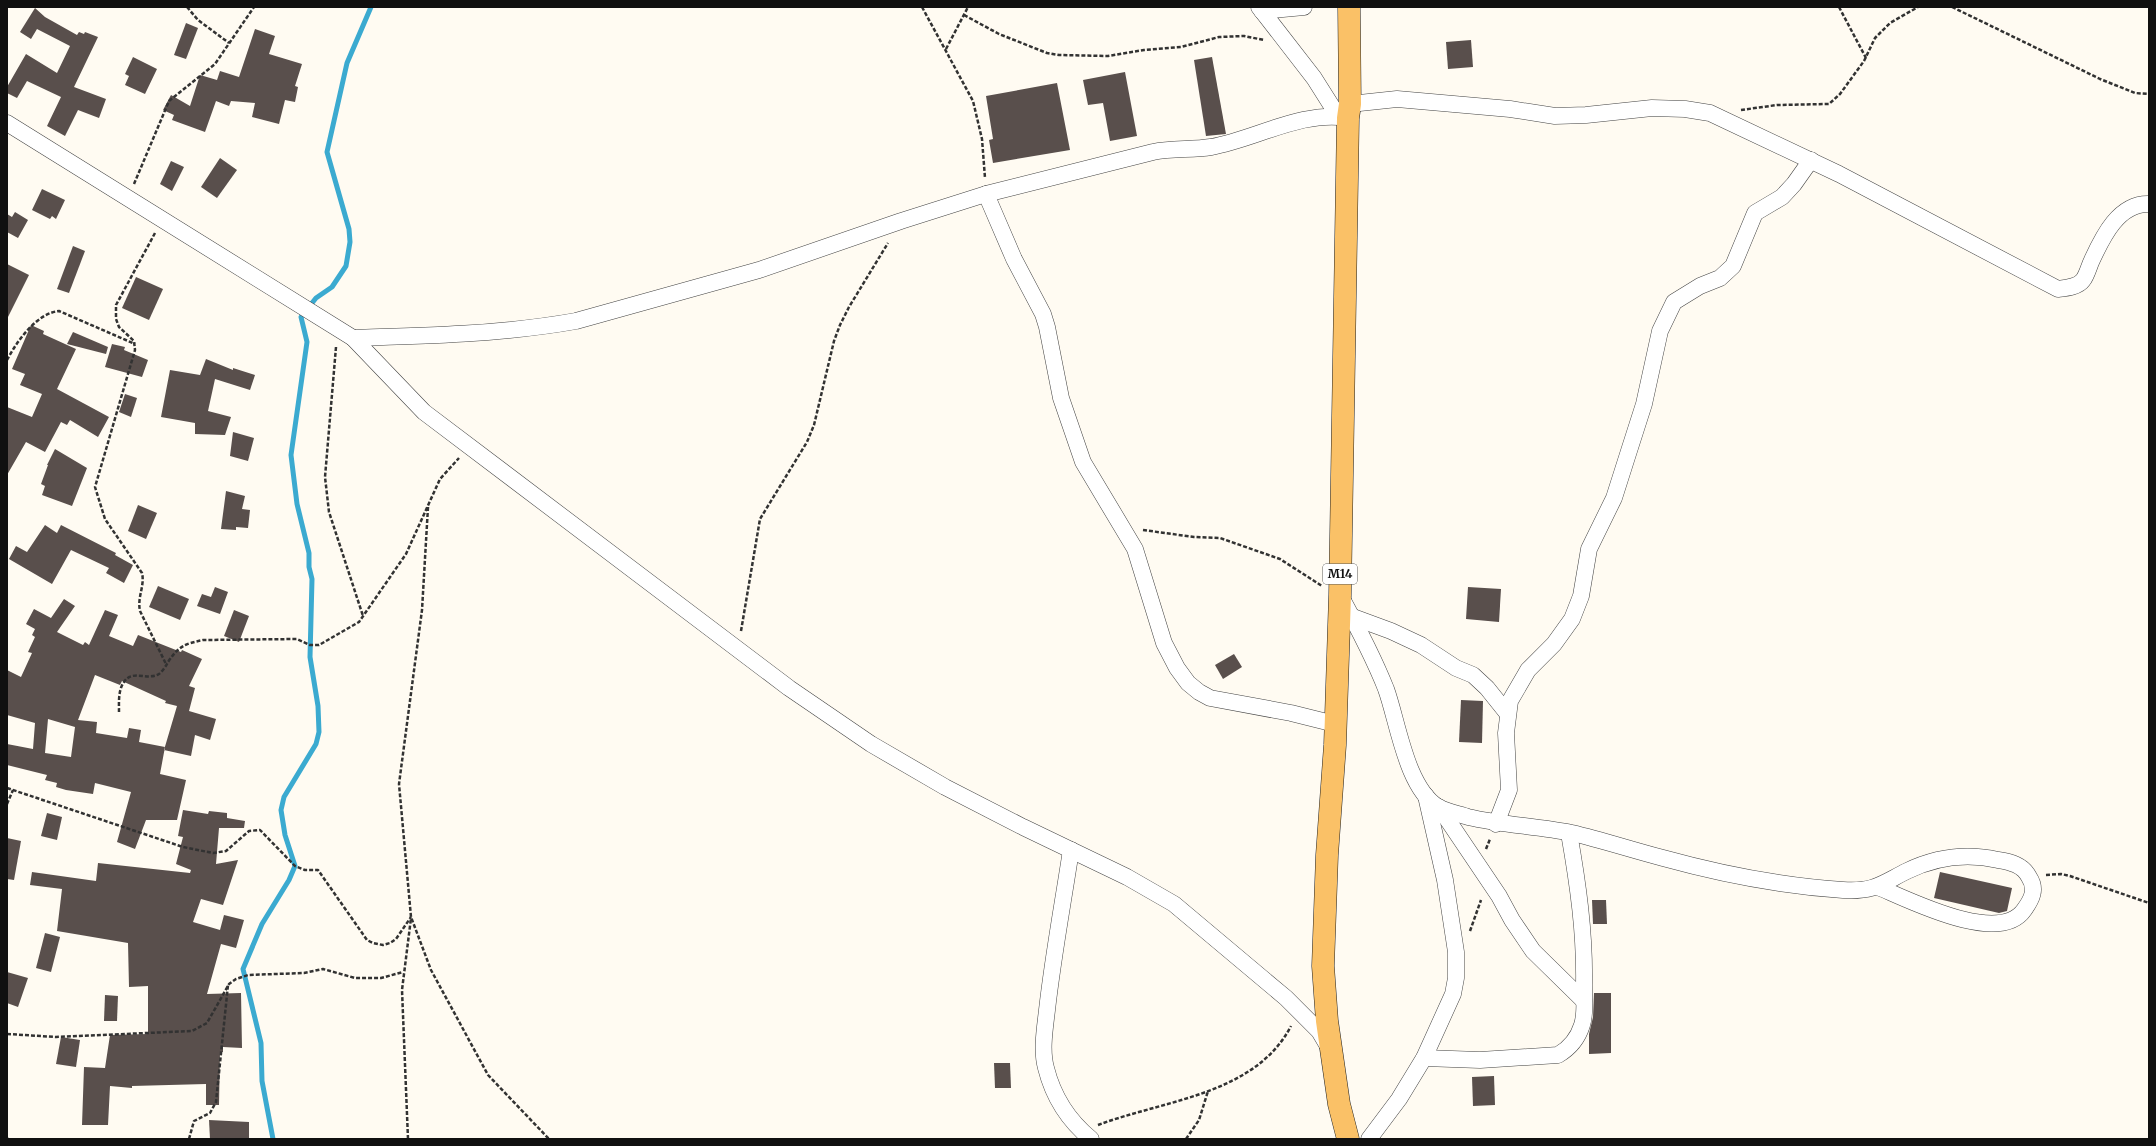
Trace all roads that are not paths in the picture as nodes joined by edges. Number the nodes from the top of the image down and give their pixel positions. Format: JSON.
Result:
{"nodes":[{"id":1,"x":1304,"y":7,"type":"edge"},
{"id":2,"x":1349,"y":7,"type":"edge"},
{"id":3,"x":1260,"y":9,"type":"edge"},
{"id":4,"x":1345,"y":113,"type":"junction"},
{"id":5,"x":7,"y":123,"type":"edge"},
{"id":6,"x":1811,"y":160,"type":"junction"},
{"id":7,"x":986,"y":194,"type":"junction"},
{"id":8,"x":2149,"y":204,"type":"edge"},
{"id":9,"x":353,"y":338,"type":"junction"},
{"id":10,"x":1340,"y":595,"type":"junction"},
{"id":11,"x":1353,"y":618,"type":"junction"},
{"id":12,"x":1507,"y":713,"type":"junction"},
{"id":13,"x":1335,"y":724,"type":"junction"},
{"id":14,"x":1426,"y":796,"type":"junction"},
{"id":15,"x":1439,"y":807,"type":"junction"},
{"id":16,"x":1496,"y":824,"type":"junction"},
{"id":17,"x":1569,"y":833,"type":"junction"},
{"id":18,"x":1071,"y":850,"type":"junction"},
{"id":19,"x":1878,"y":887,"type":"junction"},
{"id":20,"x":1584,"y":1001,"type":"junction"},
{"id":21,"x":1333,"y":1053,"type":"junction"},
{"id":22,"x":1424,"y":1058,"type":"junction"},
{"id":23,"x":1086,"y":1135,"type":"edge"},
{"id":24,"x":1348,"y":1139,"type":"edge"},
{"id":25,"x":1369,"y":1139,"type":"edge"}],
"edges":[{"from":1,"to":3,"type":"street"},
{"from":2,"to":4,"type":"main road","number":"M14"},
{"from":3,"to":4,"type":"street"},
{"from":4,"to":6,"type":"street"},
{"from":4,"to":7,"type":"street"},
{"from":4,"to":10,"type":"main road","number":"M14"},
{"from":5,"to":9,"type":"street"},
{"from":6,"to":8,"type":"street"},
{"from":6,"to":12,"type":"street"},
{"from":7,"to":9,"type":"street"},
{"from":7,"to":13,"type":"street"},
{"from":9,"to":18,"type":"street"},
{"from":10,"to":11,"type":"street"},
{"from":10,"to":13,"type":"main road","number":"M14"},
{"from":11,"to":12,"type":"street"},
{"from":11,"to":14,"type":"street"},
{"from":12,"to":16,"type":"street"},
{"from":13,"to":21,"type":"main road","number":"M14"},
{"from":14,"to":15,"type":"street"},
{"from":14,"to":22,"type":"street"},
{"from":15,"to":16,"type":"street"},
{"from":15,"to":20,"type":"street"},
{"from":16,"to":17,"type":"street"},
{"from":17,"to":19,"type":"street"},
{"from":17,"to":20,"type":"street"},
{"from":18,"to":21,"type":"street"},
{"from":18,"to":23,"type":"street"},
{"from":19,"to":19,"type":"street"},
{"from":20,"to":22,"type":"street"},
{"from":21,"to":24,"type":"main road","number":"M14"},
{"from":22,"to":25,"type":"street"}]}
